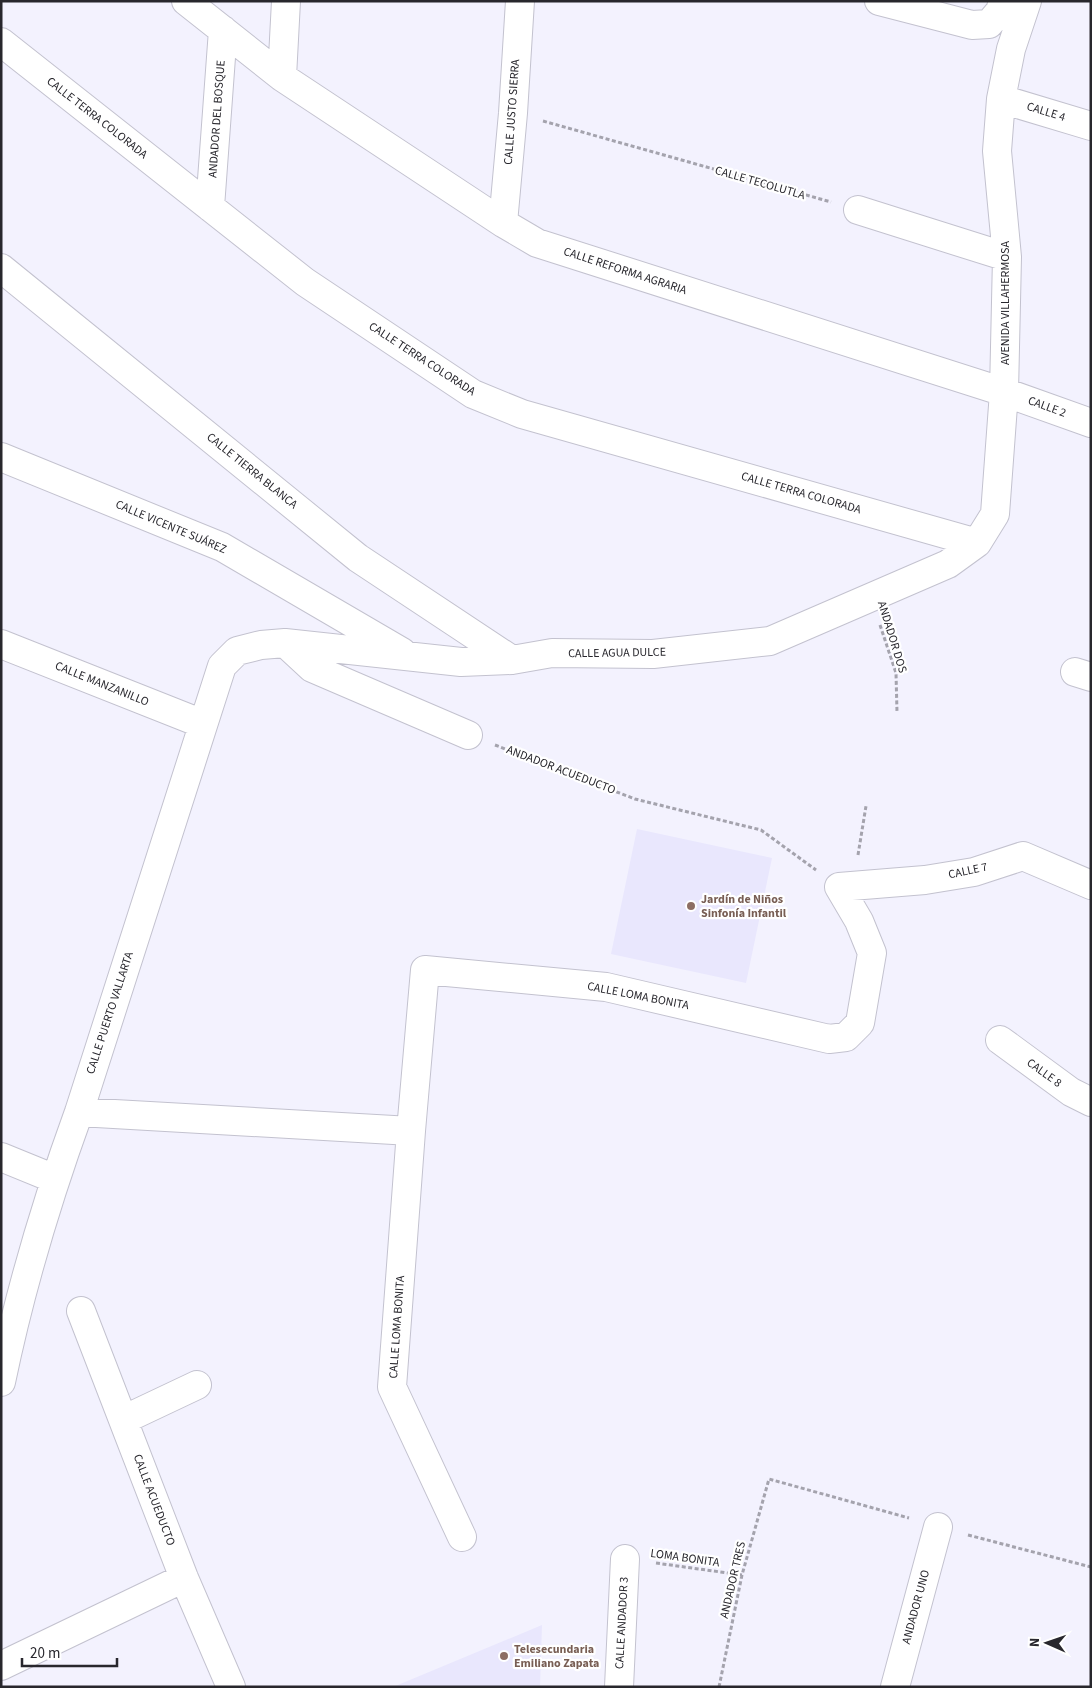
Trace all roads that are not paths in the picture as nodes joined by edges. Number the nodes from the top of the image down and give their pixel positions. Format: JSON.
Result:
{"nodes":[{"id":1,"x":186,"y":1,"type":"edge"},
{"id":2,"x":286,"y":1,"type":"edge"},
{"id":3,"x":520,"y":1,"type":"edge"},
{"id":4,"x":878,"y":1,"type":"edge"},
{"id":5,"x":1003,"y":1,"type":"edge"},
{"id":6,"x":1027,"y":1,"type":"edge"},
{"id":7,"x":224,"y":30,"type":"junction"},
{"id":8,"x":1,"y":42,"type":"edge"},
{"id":9,"x":282,"y":77,"type":"junction"},
{"id":10,"x":1001,"y":99,"type":"junction"},
{"id":11,"x":1091,"y":126,"type":"edge"},
{"id":12,"x":210,"y":207,"type":"junction"},
{"id":13,"x":858,"y":210,"type":"road end"},
{"id":14,"x":503,"y":223,"type":"junction"},
{"id":15,"x":1007,"y":257,"type":"junction"},
{"id":16,"x":1,"y":268,"type":"edge"},
{"id":17,"x":1004,"y":392,"type":"junction"},
{"id":18,"x":1091,"y":423,"type":"edge"},
{"id":19,"x":1,"y":457,"type":"edge"},
{"id":20,"x":977,"y":543,"type":"junction"},
{"id":21,"x":285,"y":643,"type":"junction"},
{"id":22,"x":1,"y":644,"type":"edge"},
{"id":23,"x":237,"y":652,"type":"joint"},
{"id":24,"x":412,"y":658,"type":"junction"},
{"id":25,"x":512,"y":660,"type":"junction"},
{"id":26,"x":203,"y":724,"type":"junction"},
{"id":27,"x":468,"y":735,"type":"road end"},
{"id":28,"x":1091,"y":885,"type":"edge"},
{"id":29,"x":839,"y":887,"type":"joint"},
{"id":30,"x":1000,"y":1040,"type":"dead end"},
{"id":31,"x":1091,"y":1102,"type":"edge"},
{"id":32,"x":79,"y":1112,"type":"junction"},
{"id":33,"x":411,"y":1131,"type":"junction"},
{"id":34,"x":1,"y":1157,"type":"edge"},
{"id":35,"x":55,"y":1179,"type":"junction"},
{"id":36,"x":81,"y":1311,"type":"dead end"},
{"id":37,"x":7,"y":1328,"type":"edge"},
{"id":38,"x":1,"y":1382,"type":"edge"},
{"id":39,"x":197,"y":1385,"type":"dead end"},
{"id":40,"x":123,"y":1420,"type":"junction"},
{"id":41,"x":938,"y":1527,"type":"dead end"},
{"id":42,"x":462,"y":1537,"type":"dead end"},
{"id":43,"x":625,"y":1559,"type":"road end"},
{"id":44,"x":184,"y":1578,"type":"junction"},
{"id":45,"x":1,"y":1666,"type":"edge"},
{"id":46,"x":231,"y":1687,"type":"edge"},
{"id":47,"x":619,"y":1687,"type":"edge"},
{"id":48,"x":895,"y":1687,"type":"edge"}],
"edges":[{"from":1,"to":7,"type":"street","name":"CALLE REFORMA AGRARIA"},
{"from":2,"to":9,"type":"street"},
{"from":3,"to":14,"type":"street","name":"CALLE JUSTO SIERRA"},
{"from":4,"to":5,"type":"street"},
{"from":6,"to":10,"type":"street","name":"AVENIDA VILLAHERMOSA"},
{"from":7,"to":9,"type":"street","name":"CALLE REFORMA AGRARIA"},
{"from":7,"to":12,"type":"street","name":"ANDADOR DEL BOSQUE"},
{"from":8,"to":12,"type":"street","name":"CALLE TERRA COLORADA"},
{"from":9,"to":14,"type":"street","name":"CALLE REFORMA AGRARIA"},
{"from":10,"to":11,"type":"street","name":"CALLE 4"},
{"from":10,"to":15,"type":"street","name":"AVENIDA VILLAHERMOSA"},
{"from":12,"to":20,"type":"street","name":"CALLE TERRA COLORADA"},
{"from":13,"to":15,"type":"street"},
{"from":14,"to":17,"type":"street","name":"CALLE REFORMA AGRARIA"},
{"from":15,"to":17,"type":"street","name":"AVENIDA VILLAHERMOSA"},
{"from":16,"to":25,"type":"street","name":"CALLE TIERRA BLANCA"},
{"from":17,"to":18,"type":"street","name":"CALLE 2"},
{"from":17,"to":20,"type":"street","name":"AVENIDA VILLAHERMOSA"},
{"from":19,"to":24,"type":"street","name":"CALLE VICENTE SUÁREZ"},
{"from":20,"to":25,"type":"street","name":"CALLE AGUA DULCE"},
{"from":21,"to":23,"type":"street","name":"CALLE AGUA DULCE"},
{"from":21,"to":24,"type":"street","name":"CALLE AGUA DULCE"},
{"from":21,"to":27,"type":"street"},
{"from":22,"to":26,"type":"street","name":"CALLE MANZANILLO"},
{"from":23,"to":26,"type":"street","name":"CALLE PUERTO VALLARTA"},
{"from":24,"to":25,"type":"street","name":"CALLE AGUA DULCE"},
{"from":26,"to":32,"type":"street","name":"CALLE PUERTO VALLARTA"},
{"from":28,"to":29,"type":"street","name":"CALLE 7"},
{"from":29,"to":33,"type":"street","name":"CALLE LOMA BONITA"},
{"from":30,"to":31,"type":"street","name":"CALLE 8"},
{"from":32,"to":33,"type":"street"},
{"from":32,"to":35,"type":"street","name":"CALLE PUERTO VALLARTA"},
{"from":33,"to":42,"type":"street","name":"CALLE LOMA BONITA"},
{"from":34,"to":35,"type":"street"},
{"from":35,"to":37,"type":"street","name":"CALLE PUERTO VALLARTA"},
{"from":36,"to":40,"type":"street","name":"CALLE ACUEDUCTO"},
{"from":37,"to":38,"type":"street","name":"CALLE PUERTO VALLARTA"},
{"from":39,"to":40,"type":"street"},
{"from":40,"to":44,"type":"street","name":"CALLE ACUEDUCTO"},
{"from":41,"to":48,"type":"street","name":"ANDADOR UNO"},
{"from":43,"to":47,"type":"street","name":"CALLE ANDADOR 3"},
{"from":44,"to":45,"type":"street"},
{"from":44,"to":46,"type":"street","name":"CALLE ACUEDUCTO"}]}
